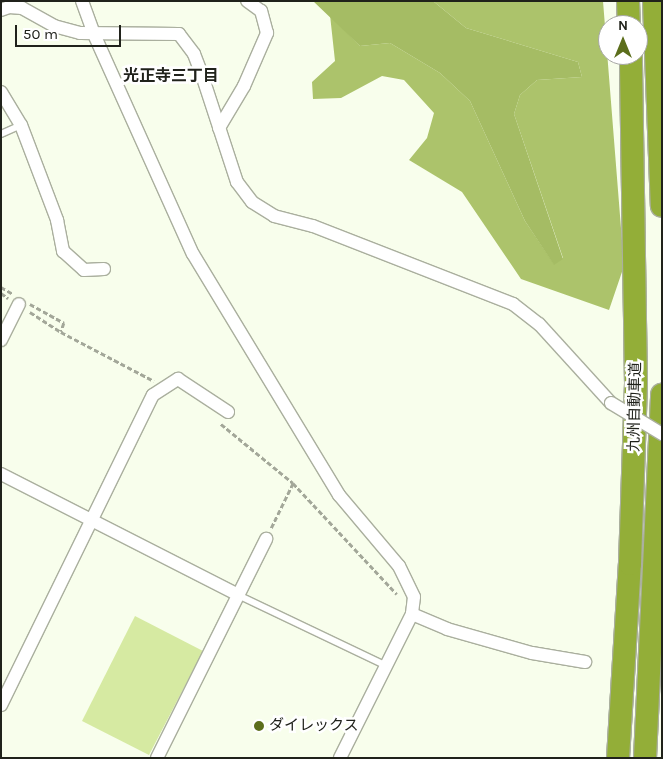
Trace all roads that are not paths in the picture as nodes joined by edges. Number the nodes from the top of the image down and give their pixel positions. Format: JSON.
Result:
{"nodes":[{"id":1,"x":82,"y":1,"type":"edge"},
{"id":2,"x":247,"y":1,"type":"edge"},
{"id":3,"x":628,"y":1,"type":"edge"},
{"id":4,"x":654,"y":1,"type":"edge"},
{"id":5,"x":1,"y":10,"type":"edge"},
{"id":6,"x":629,"y":15,"type":"edge"},
{"id":7,"x":93,"y":32,"type":"junction"},
{"id":8,"x":631,"y":65,"type":"edge"},
{"id":9,"x":1,"y":92,"type":"edge"},
{"id":10,"x":21,"y":125,"type":"junction"},
{"id":11,"x":219,"y":128,"type":"junction"},
{"id":12,"x":1,"y":134,"type":"edge"},
{"id":13,"x":662,"y":206,"type":"edge"},
{"id":14,"x":104,"y":269,"type":"dead end"},
{"id":15,"x":21,"y":301,"type":"road end"},
{"id":16,"x":1,"y":340,"type":"edge"},
{"id":17,"x":662,"y":394,"type":"edge"},
{"id":18,"x":228,"y":412,"type":"dead end"},
{"id":19,"x":662,"y":434,"type":"edge"},
{"id":20,"x":1,"y":474,"type":"edge"},
{"id":21,"x":92,"y":521,"type":"junction"},
{"id":22,"x":266,"y":538,"type":"road end"},
{"id":23,"x":238,"y":595,"type":"junction"},
{"id":24,"x":412,"y":614,"type":"junction"},
{"id":25,"x":585,"y":662,"type":"dead end"},
{"id":26,"x":385,"y":665,"type":"junction"},
{"id":27,"x":1,"y":705,"type":"edge"},
{"id":28,"x":157,"y":758,"type":"edge"},
{"id":29,"x":340,"y":758,"type":"edge"},
{"id":30,"x":618,"y":758,"type":"edge"},
{"id":31,"x":645,"y":758,"type":"edge"}],
"edges":[{"from":1,"to":7,"type":"street"},
{"from":2,"to":11,"type":"street"},
{"from":3,"to":6,"type":"highway"},
{"from":4,"to":13,"type":"highway"},
{"from":5,"to":7,"type":"street"},
{"from":7,"to":11,"type":"street"},
{"from":7,"to":24,"type":"street"},
{"from":8,"to":30,"type":"highway","name":"九州自動車道"},
{"from":9,"to":10,"type":"street"},
{"from":10,"to":12,"type":"lane"},
{"from":10,"to":14,"type":"street"},
{"from":11,"to":19,"type":"street","bridge":true},
{"from":15,"to":16,"type":"street"},
{"from":17,"to":31,"type":"highway","name":"九州自動車道"},
{"from":18,"to":21,"type":"street"},
{"from":20,"to":21,"type":"street"},
{"from":21,"to":23,"type":"street"},
{"from":21,"to":27,"type":"street"},
{"from":22,"to":23,"type":"street"},
{"from":23,"to":26,"type":"lane"},
{"from":23,"to":28,"type":"street"},
{"from":24,"to":25,"type":"street"},
{"from":24,"to":26,"type":"street"},
{"from":26,"to":29,"type":"street"}]}
